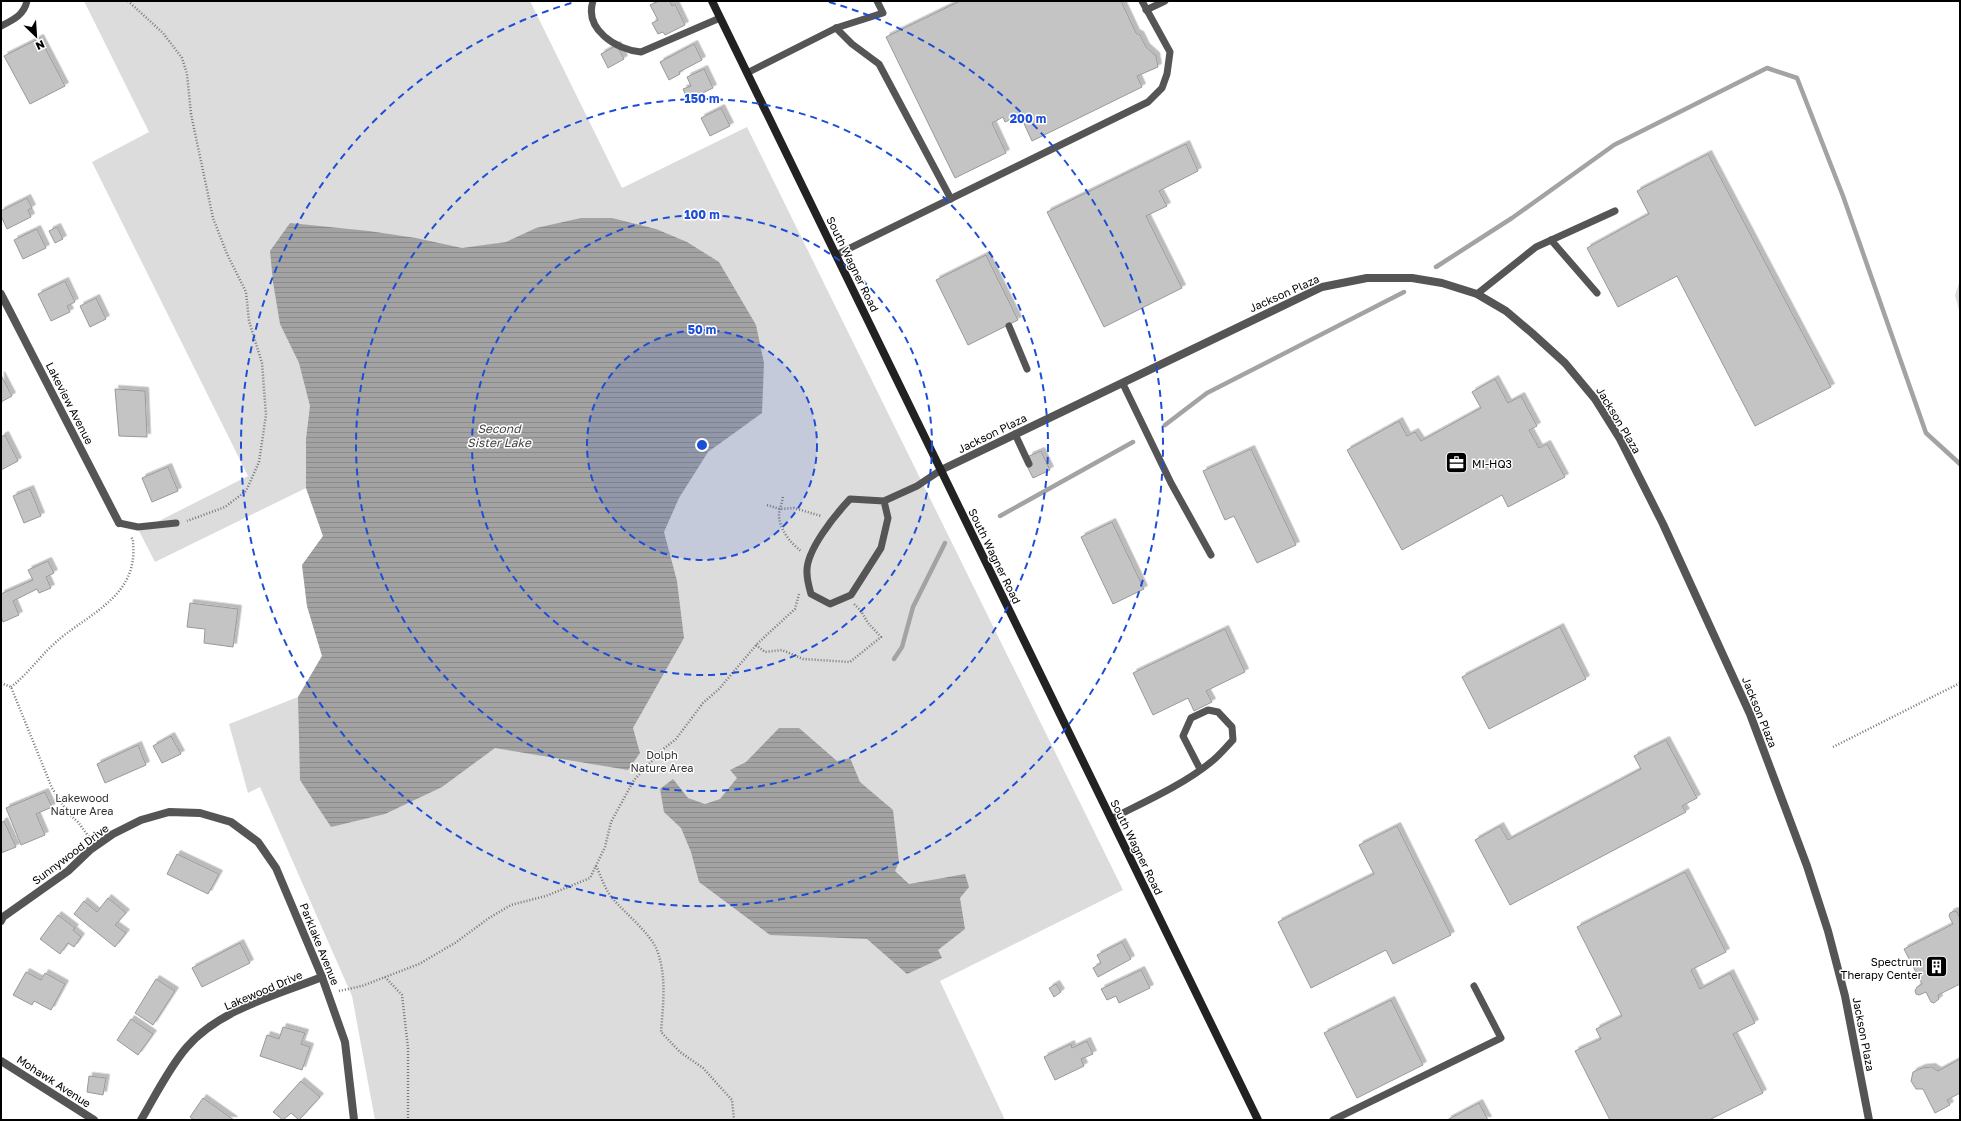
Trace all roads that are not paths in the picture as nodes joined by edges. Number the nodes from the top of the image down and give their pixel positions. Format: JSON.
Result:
{"nodes":[{"id":1,"x":27,"y":1,"type":"edge"},
{"id":2,"x":593,"y":1,"type":"edge"},
{"id":3,"x":712,"y":1,"type":"edge"},
{"id":4,"x":878,"y":1,"type":"edge"},
{"id":5,"x":1142,"y":1,"type":"edge"},
{"id":6,"x":1165,"y":1,"type":"edge"},
{"id":7,"x":1146,"y":10,"type":"junction"},
{"id":8,"x":720,"y":18,"type":"junction"},
{"id":9,"x":1,"y":26,"type":"edge"},
{"id":10,"x":836,"y":28,"type":"junction"},
{"id":11,"x":747,"y":73,"type":"junction"},
{"id":12,"x":951,"y":199,"type":"junction"},
{"id":13,"x":1615,"y":211,"type":"dead end"},
{"id":14,"x":1551,"y":240,"type":"junction"},
{"id":15,"x":836,"y":255,"type":"junction"},
{"id":16,"x":1597,"y":293,"type":"dead end"},
{"id":17,"x":1,"y":294,"type":"edge"},
{"id":18,"x":1477,"y":294,"type":"junction"},
{"id":19,"x":1009,"y":326,"type":"dead end"},
{"id":20,"x":1027,"y":369,"type":"dead end"},
{"id":21,"x":1123,"y":384,"type":"junction"},
{"id":22,"x":1015,"y":434,"type":"junction"},
{"id":23,"x":1029,"y":464,"type":"dead end"},
{"id":24,"x":941,"y":470,"type":"junction"},
{"id":25,"x":884,"y":501,"type":"junction"},
{"id":26,"x":119,"y":523,"type":"joint"},
{"id":27,"x":176,"y":523,"type":"road end"},
{"id":28,"x":1211,"y":555,"type":"dead end"},
{"id":29,"x":1200,"y":769,"type":"junction"},
{"id":30,"x":206,"y":814,"type":"joint"},
{"id":31,"x":1111,"y":819,"type":"junction"},
{"id":32,"x":2,"y":919,"type":"edge"},
{"id":33,"x":322,"y":977,"type":"junction"},
{"id":34,"x":1474,"y":986,"type":"dead end"},
{"id":35,"x":1,"y":1061,"type":"edge"},
{"id":36,"x":94,"y":1120,"type":"edge"},
{"id":37,"x":141,"y":1120,"type":"edge"},
{"id":38,"x":354,"y":1120,"type":"edge"},
{"id":39,"x":1258,"y":1120,"type":"edge"},
{"id":40,"x":1333,"y":1120,"type":"edge"},
{"id":41,"x":1869,"y":1120,"type":"edge"}],
"edges":[{"from":1,"to":9,"type":"lane"},
{"from":2,"to":8,"type":"lane"},
{"from":3,"to":8,"type":"main road","name":"South Wagner Road"},
{"from":4,"to":10,"type":"lane"},
{"from":5,"to":7,"type":"lane"},
{"from":6,"to":7,"type":"lane"},
{"from":7,"to":12,"type":"lane"},
{"from":8,"to":11,"type":"main road","name":"South Wagner Road"},
{"from":10,"to":11,"type":"lane"},
{"from":10,"to":12,"type":"lane"},
{"from":11,"to":15,"type":"main road","name":"South Wagner Road"},
{"from":12,"to":15,"type":"lane"},
{"from":13,"to":14,"type":"lane"},
{"from":14,"to":16,"type":"lane"},
{"from":14,"to":18,"type":"lane"},
{"from":15,"to":24,"type":"main road","name":"South Wagner Road"},
{"from":17,"to":26,"type":"street","name":"Lakeview Avenue"},
{"from":18,"to":21,"type":"street","name":"Jackson Plaza"},
{"from":18,"to":41,"type":"street","name":"Jackson Plaza"},
{"from":19,"to":20,"type":"lane"},
{"from":21,"to":22,"type":"street","name":"Jackson Plaza"},
{"from":21,"to":28,"type":"lane"},
{"from":22,"to":23,"type":"lane"},
{"from":22,"to":24,"type":"street","name":"Jackson Plaza"},
{"from":24,"to":25,"type":"lane"},
{"from":24,"to":31,"type":"main road","name":"South Wagner Road"},
{"from":25,"to":25,"type":"lane"},
{"from":26,"to":27,"type":"lane"},
{"from":29,"to":29,"type":"lane"},
{"from":29,"to":31,"type":"lane"},
{"from":30,"to":32,"type":"street","name":"Sunnywood Drive"},
{"from":30,"to":33,"type":"street","name":"Parklake Avenue"},
{"from":31,"to":39,"type":"main road","name":"South Wagner Road"},
{"from":33,"to":37,"type":"street","name":"Lakewood Drive"},
{"from":33,"to":38,"type":"street","name":"Parklake Avenue"},
{"from":34,"to":40,"type":"lane"},
{"from":35,"to":36,"type":"street","name":"Mohawk Avenue"}]}
